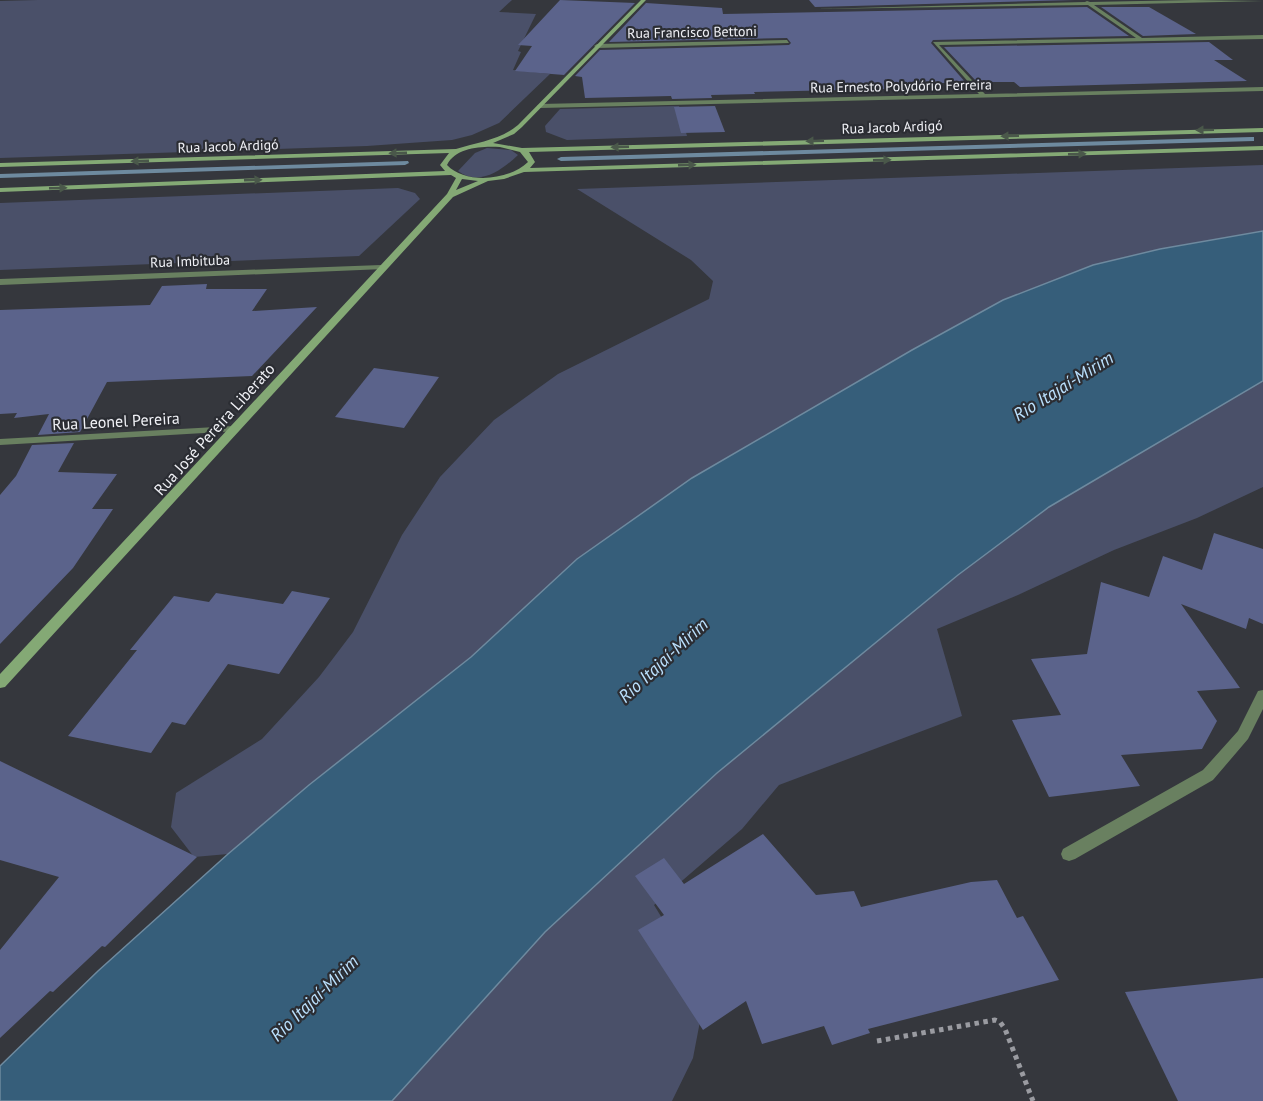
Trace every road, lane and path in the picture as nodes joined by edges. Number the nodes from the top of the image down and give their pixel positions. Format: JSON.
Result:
{"nodes":[{"id":1,"x":644,"y":0,"type":"edge"},
{"id":2,"x":1263,"y":0,"type":"edge"},
{"id":3,"x":1087,"y":2,"type":"edge"},
{"id":4,"x":818,"y":9,"type":"dead end"},
{"id":5,"x":1263,"y":37,"type":"edge"},
{"id":6,"x":1141,"y":39,"type":"junction"},
{"id":7,"x":787,"y":42,"type":"dead end"},
{"id":8,"x":597,"y":46,"type":"junction"},
{"id":9,"x":1263,"y":89,"type":"edge"},
{"id":10,"x":984,"y":96,"type":"junction"},
{"id":11,"x":540,"y":106,"type":"junction"},
{"id":12,"x":1263,"y":130,"type":"edge"},
{"id":13,"x":512,"y":133,"type":"junction"},
{"id":14,"x":480,"y":146,"type":"junction"},
{"id":15,"x":510,"y":146,"type":"junction"},
{"id":16,"x":1263,"y":148,"type":"edge"},
{"id":17,"x":522,"y":150,"type":"junction"},
{"id":18,"x":457,"y":151,"type":"junction"},
{"id":19,"x":0,"y":165,"type":"edge"},
{"id":20,"x":524,"y":170,"type":"junction"},
{"id":21,"x":451,"y":173,"type":"junction"},
{"id":22,"x":460,"y":177,"type":"junction"},
{"id":23,"x":489,"y":179,"type":"junction"},
{"id":24,"x":0,"y":190,"type":"edge"},
{"id":25,"x":450,"y":195,"type":"junction"},
{"id":26,"x":381,"y":267,"type":"junction"},
{"id":27,"x":0,"y":282,"type":"edge"},
{"id":28,"x":234,"y":429,"type":"junction"},
{"id":29,"x":0,"y":442,"type":"edge"},
{"id":30,"x":0,"y":683,"type":"edge"},
{"id":31,"x":1263,"y":695,"type":"edge"},
{"id":32,"x":1068,"y":854,"type":"dead end"},
{"id":33,"x":877,"y":1041,"type":"dead end"},
{"id":34,"x":1033,"y":1101,"type":"edge"}],
"edges":[{"from":1,"to":8,"type":"main road"},
{"from":2,"to":3,"type":"street"},
{"from":3,"to":4,"type":"street"},
{"from":3,"to":6,"type":"street"},
{"from":5,"to":6,"type":"street"},
{"from":6,"to":10,"type":"street"},
{"from":7,"to":8,"type":"street","name":"Rua Francisco Bettoni"},
{"from":8,"to":11,"type":"main road"},
{"from":9,"to":10,"type":"street","name":"Rua Ernesto Polydório Ferreira"},
{"from":10,"to":11,"type":"street","name":"Rua Ernesto Polydório Ferreira"},
{"from":11,"to":13,"type":"main road"},
{"from":12,"to":17,"type":"main road","name":"Rua Jacob Ardigó","one_way":true},
{"from":13,"to":14,"type":"main road"},
{"from":13,"to":15,"type":"main road"},
{"from":14,"to":15,"type":"main road","name":"Rua Jacob Ardigó"},
{"from":14,"to":18,"type":"main road","name":"Rua Jacob Ardigó"},
{"from":15,"to":17,"type":"main road","name":"Rua Jacob Ardigó"},
{"from":20,"to":16,"type":"main road","name":"Rua Jacob Ardigó","one_way":true},
{"from":17,"to":20,"type":"main road"},
{"from":18,"to":19,"type":"main road","name":"Rua Jacob Ardigó","one_way":true},
{"from":18,"to":21,"type":"main road"},
{"from":20,"to":23,"type":"main road","name":"Rua Jacob Ardigó"},
{"from":21,"to":22,"type":"main road"},
{"from":24,"to":21,"type":"main road","one_way":true},
{"from":22,"to":23,"type":"main road"},
{"from":22,"to":25,"type":"main road","name":"Rua José Pereira Liberato"},
{"from":23,"to":25,"type":"main road","name":"Rua José Pereira Liberato"},
{"from":25,"to":26,"type":"main road","name":"Rua José Pereira Liberato"},
{"from":26,"to":27,"type":"street","name":"Rua Imbituba"},
{"from":26,"to":28,"type":"main road","name":"Rua José Pereira Liberato"},
{"from":28,"to":29,"type":"street","name":"Rua Leonel Pereira"},
{"from":28,"to":30,"type":"main road","name":"Rua José Pereira Liberato"},
{"from":31,"to":32,"type":"street"},
{"from":33,"to":34,"type":"path"}]}
